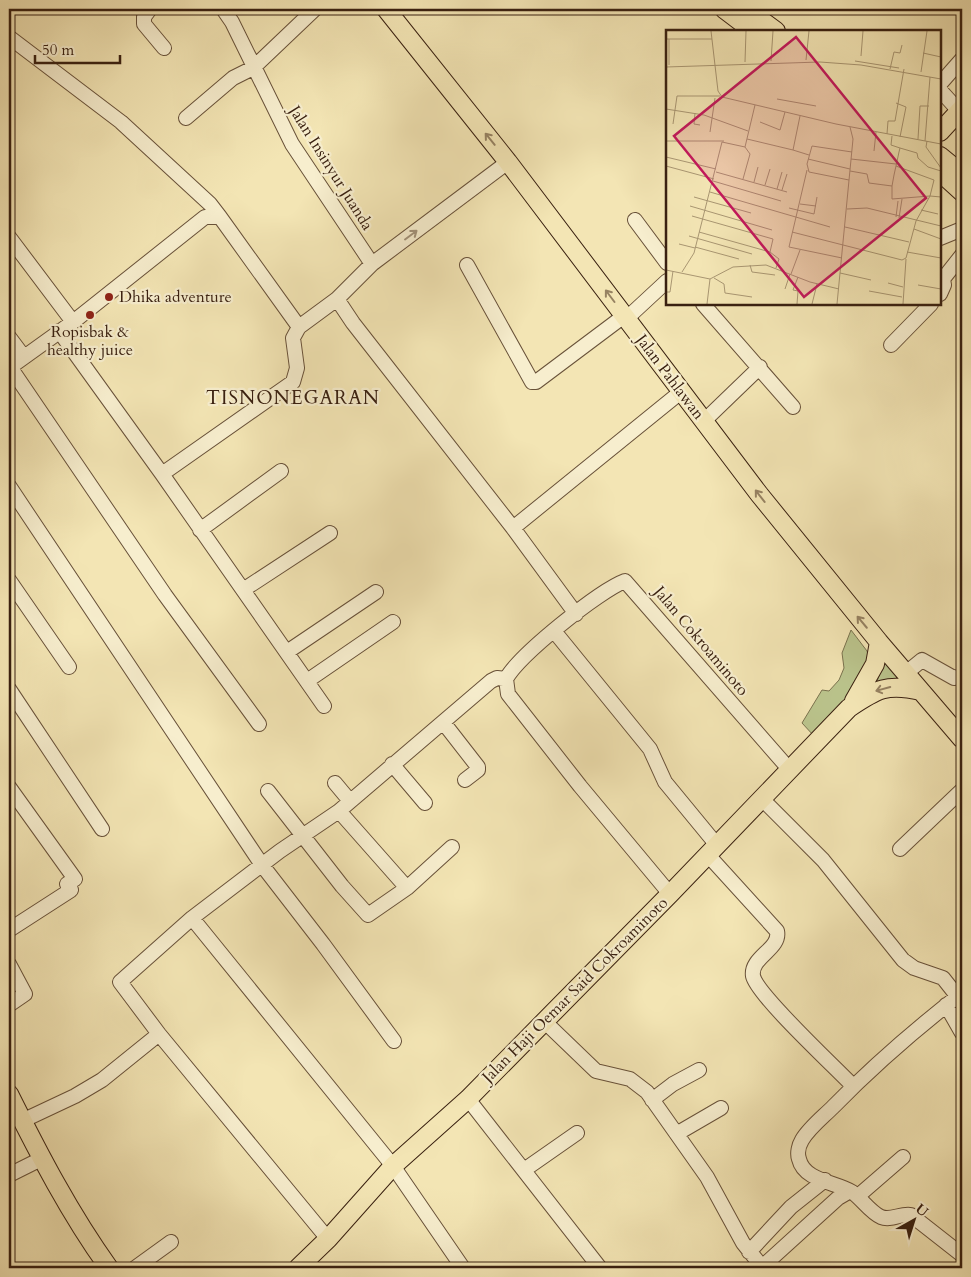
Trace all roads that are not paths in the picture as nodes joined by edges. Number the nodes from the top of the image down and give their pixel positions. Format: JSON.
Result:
{"nodes":[{"id":1,"x":150,"y":9,"type":"edge"},
{"id":2,"x":224,"y":9,"type":"edge"},
{"id":3,"x":315,"y":9,"type":"edge"},
{"id":4,"x":386,"y":9,"type":"edge"},
{"id":5,"x":724,"y":9,"type":"edge"},
{"id":6,"x":755,"y":16,"type":"edge"},
{"id":7,"x":775,"y":30,"type":"edge"},
{"id":8,"x":9,"y":37,"type":"edge"},
{"id":9,"x":164,"y":48,"type":"dead end"},
{"id":10,"x":962,"y":59,"type":"edge"},
{"id":11,"x":253,"y":68,"type":"junction"},
{"id":12,"x":941,"y":83,"type":"edge"},
{"id":13,"x":941,"y":91,"type":"edge"},
{"id":14,"x":961,"y":110,"type":"edge"},
{"id":15,"x":186,"y":118,"type":"dead end"},
{"id":16,"x":941,"y":131,"type":"edge"},
{"id":17,"x":941,"y":157,"type":"edge"},
{"id":18,"x":508,"y":162,"type":"junction"},
{"id":19,"x":941,"y":173,"type":"edge"},
{"id":20,"x":962,"y":174,"type":"edge"},
{"id":21,"x":962,"y":192,"type":"edge"},
{"id":22,"x":220,"y":217,"type":"junction"},
{"id":23,"x":635,"y":220,"type":"dead end"},
{"id":24,"x":962,"y":229,"type":"edge"},
{"id":25,"x":9,"y":237,"type":"edge"},
{"id":26,"x":941,"y":238,"type":"edge"},
{"id":27,"x":962,"y":255,"type":"edge"},
{"id":28,"x":666,"y":262,"type":"edge"},
{"id":29,"x":372,"y":264,"type":"junction"},
{"id":30,"x":467,"y":265,"type":"dead end"},
{"id":31,"x":942,"y":277,"type":"edge"},
{"id":32,"x":666,"y":282,"type":"edge"},
{"id":33,"x":941,"y":292,"type":"edge"},
{"id":34,"x":337,"y":299,"type":"junction"},
{"id":35,"x":704,"y":305,"type":"edge"},
{"id":36,"x":930,"y":305,"type":"edge"},
{"id":37,"x":625,"y":317,"type":"junction"},
{"id":38,"x":73,"y":322,"type":"junction"},
{"id":39,"x":299,"y":327,"type":"junction"},
{"id":40,"x":59,"y":331,"type":"junction"},
{"id":41,"x":9,"y":337,"type":"edge"},
{"id":42,"x":891,"y":345,"type":"dead end"},
{"id":43,"x":24,"y":357,"type":"junction"},
{"id":44,"x":760,"y":367,"type":"junction"},
{"id":45,"x":9,"y":368,"type":"edge"},
{"id":46,"x":682,"y":391,"type":"junction"},
{"id":47,"x":793,"y":407,"type":"dead end"},
{"id":48,"x":704,"y":422,"type":"junction"},
{"id":49,"x":281,"y":471,"type":"dead end"},
{"id":50,"x":162,"y":474,"type":"junction"},
{"id":51,"x":9,"y":486,"type":"edge"},
{"id":52,"x":513,"y":528,"type":"junction"},
{"id":53,"x":200,"y":530,"type":"junction"},
{"id":54,"x":330,"y":533,"type":"dead end"},
{"id":55,"x":9,"y":580,"type":"edge"},
{"id":56,"x":243,"y":590,"type":"junction"},
{"id":57,"x":376,"y":592,"type":"dead end"},
{"id":58,"x":576,"y":614,"type":"junction"},
{"id":59,"x":393,"y":622,"type":"dead end"},
{"id":60,"x":554,"y":631,"type":"junction"},
{"id":61,"x":879,"y":642,"type":"junction"},
{"id":62,"x":287,"y":652,"type":"junction"},
{"id":63,"x":69,"y":667,"type":"dead end"},
{"id":64,"x":906,"y":673,"type":"junction"},
{"id":65,"x":962,"y":676,"type":"edge"},
{"id":66,"x":506,"y":679,"type":"junction"},
{"id":67,"x":306,"y":681,"type":"junction"},
{"id":68,"x":9,"y":689,"type":"edge"},
{"id":69,"x":921,"y":691,"type":"junction"},
{"id":70,"x":324,"y":706,"type":"dead end"},
{"id":71,"x":849,"y":708,"type":"junction"},
{"id":72,"x":443,"y":722,"type":"junction"},
{"id":73,"x":259,"y":724,"type":"dead end"},
{"id":74,"x":962,"y":739,"type":"edge"},
{"id":75,"x":392,"y":764,"type":"junction"},
{"id":76,"x":789,"y":769,"type":"junction"},
{"id":77,"x":465,"y":780,"type":"dead end"},
{"id":78,"x":335,"y":783,"type":"dead end"},
{"id":79,"x":9,"y":787,"type":"edge"},
{"id":80,"x":962,"y":790,"type":"edge"},
{"id":81,"x":268,"y":792,"type":"dead end"},
{"id":82,"x":761,"y":798,"type":"junction"},
{"id":83,"x":350,"y":801,"type":"junction"},
{"id":84,"x":425,"y":803,"type":"dead end"},
{"id":85,"x":339,"y":811,"type":"junction"},
{"id":86,"x":102,"y":829,"type":"dead end"},
{"id":87,"x":303,"y":837,"type":"junction"},
{"id":88,"x":452,"y":847,"type":"dead end"},
{"id":89,"x":712,"y":849,"type":"junction"},
{"id":90,"x":900,"y":849,"type":"dead end"},
{"id":91,"x":262,"y":865,"type":"junction"},
{"id":92,"x":407,"y":888,"type":"junction"},
{"id":93,"x":670,"y":894,"type":"junction"},
{"id":94,"x":192,"y":918,"type":"junction"},
{"id":95,"x":9,"y":930,"type":"edge"},
{"id":96,"x":9,"y":964,"type":"edge"},
{"id":97,"x":960,"y":995,"type":"edge"},
{"id":98,"x":9,"y":1005,"type":"edge"},
{"id":99,"x":946,"y":1005,"type":"junction"},
{"id":100,"x":544,"y":1021,"type":"junction"},
{"id":101,"x":962,"y":1033,"type":"edge"},
{"id":102,"x":159,"y":1034,"type":"junction"},
{"id":103,"x":394,"y":1041,"type":"dead end"},
{"id":104,"x":699,"y":1070,"type":"dead end"},
{"id":105,"x":853,"y":1086,"type":"junction"},
{"id":106,"x":9,"y":1094,"type":"edge"},
{"id":107,"x":468,"y":1099,"type":"junction"},
{"id":108,"x":652,"y":1100,"type":"junction"},
{"id":109,"x":721,"y":1108,"type":"dead end"},
{"id":110,"x":16,"y":1115,"type":"edge"},
{"id":111,"x":577,"y":1133,"type":"dead end"},
{"id":112,"x":678,"y":1133,"type":"junction"},
{"id":113,"x":903,"y":1157,"type":"dead end"},
{"id":114,"x":43,"y":1158,"type":"junction"},
{"id":115,"x":393,"y":1166,"type":"junction"},
{"id":116,"x":524,"y":1170,"type":"junction"},
{"id":117,"x":9,"y":1175,"type":"edge"},
{"id":118,"x":825,"y":1180,"type":"junction"},
{"id":119,"x":854,"y":1193,"type":"junction"},
{"id":120,"x":328,"y":1239,"type":"junction"},
{"id":121,"x":172,"y":1242,"type":"dead end"},
{"id":122,"x":749,"y":1252,"type":"junction"},
{"id":123,"x":962,"y":1255,"type":"edge"},
{"id":124,"x":109,"y":1268,"type":"edge"},
{"id":125,"x":134,"y":1268,"type":"edge"},
{"id":126,"x":298,"y":1268,"type":"edge"},
{"id":127,"x":463,"y":1268,"type":"edge"},
{"id":128,"x":600,"y":1268,"type":"edge"},
{"id":129,"x":762,"y":1268,"type":"edge"}],
"edges":[{"from":1,"to":9,"type":"street"},
{"from":2,"to":11,"type":"street","name":"Jalan Insinyur Juanda"},
{"from":3,"to":11,"type":"street"},
{"from":18,"to":4,"type":"main road","name":"Jalan Pahlawan","one_way":true},
{"from":5,"to":6,"type":"main road"},
{"from":6,"to":7,"type":"main road"},
{"from":8,"to":22,"type":"street"},
{"from":10,"to":12,"type":"street"},
{"from":11,"to":15,"type":"street"},
{"from":11,"to":29,"type":"street","name":"Jalan Insinyur Juanda"},
{"from":13,"to":14,"type":"street"},
{"from":14,"to":16,"type":"main road"},
{"from":17,"to":20,"type":"main road"},
{"from":29,"to":18,"type":"street","one_way":true},
{"from":37,"to":18,"type":"main road","name":"Jalan Pahlawan","one_way":true},
{"from":19,"to":21,"type":"main road"},
{"from":22,"to":38,"type":"street"},
{"from":22,"to":39,"type":"street"},
{"from":23,"to":28,"type":"street"},
{"from":24,"to":26,"type":"street"},
{"from":25,"to":38,"type":"street"},
{"from":27,"to":31,"type":"street"},
{"from":29,"to":34,"type":"street"},
{"from":30,"to":37,"type":"street"},
{"from":31,"to":33,"type":"street"},
{"from":32,"to":37,"type":"street"},
{"from":34,"to":39,"type":"street"},
{"from":34,"to":52,"type":"street"},
{"from":35,"to":44,"type":"street"},
{"from":36,"to":42,"type":"street"},
{"from":37,"to":46,"type":"main road","name":"Jalan Pahlawan"},
{"from":38,"to":40,"type":"street"},
{"from":39,"to":50,"type":"street"},
{"from":40,"to":43,"type":"street"},
{"from":40,"to":50,"type":"street"},
{"from":41,"to":43,"type":"street"},
{"from":43,"to":45,"type":"street"},
{"from":44,"to":47,"type":"street"},
{"from":44,"to":48,"type":"street"},
{"from":45,"to":73,"type":"street"},
{"from":46,"to":48,"type":"main road","name":"Jalan Pahlawan"},
{"from":46,"to":52,"type":"street"},
{"from":61,"to":48,"type":"main road","name":"Jalan Pahlawan","one_way":true},
{"from":49,"to":53,"type":"street"},
{"from":50,"to":53,"type":"street"},
{"from":51,"to":91,"type":"street"},
{"from":52,"to":58,"type":"street"},
{"from":53,"to":56,"type":"street"},
{"from":54,"to":56,"type":"street"},
{"from":55,"to":63,"type":"street"},
{"from":56,"to":62,"type":"street"},
{"from":57,"to":62,"type":"street"},
{"from":58,"to":60,"type":"street"},
{"from":58,"to":76,"type":"street","name":"Jalan Cokroaminoto"},
{"from":59,"to":67,"type":"street"},
{"from":60,"to":66,"type":"street"},
{"from":60,"to":89,"type":"street"},
{"from":61,"to":64,"type":"main road","name":"Jalan Pahlawan"},
{"from":61,"to":71,"type":"main road"},
{"from":62,"to":67,"type":"street"},
{"from":64,"to":65,"type":"street"},
{"from":64,"to":69,"type":"main road","name":"Jalan Pahlawan"},
{"from":66,"to":72,"type":"street"},
{"from":66,"to":93,"type":"street"},
{"from":67,"to":70,"type":"street"},
{"from":68,"to":86,"type":"street"},
{"from":69,"to":71,"type":"main road","one_way":true},
{"from":69,"to":74,"type":"main road","name":"Jalan Pahlawan"},
{"from":71,"to":76,"type":"main road","name":"Jalan Haji Oemar Said Cokroaminoto"},
{"from":72,"to":75,"type":"street"},
{"from":72,"to":77,"type":"street"},
{"from":75,"to":83,"type":"street"},
{"from":75,"to":84,"type":"street"},
{"from":76,"to":82,"type":"main road","name":"Jalan Haji Oemar Said Cokroaminoto"},
{"from":78,"to":83,"type":"street"},
{"from":79,"to":95,"type":"street"},
{"from":80,"to":90,"type":"street"},
{"from":81,"to":87,"type":"street"},
{"from":82,"to":89,"type":"main road","name":"Jalan Haji Oemar Said Cokroaminoto"},
{"from":82,"to":97,"type":"street"},
{"from":83,"to":85,"type":"street"},
{"from":85,"to":87,"type":"street"},
{"from":85,"to":92,"type":"street"},
{"from":87,"to":91,"type":"street"},
{"from":87,"to":92,"type":"street"},
{"from":88,"to":92,"type":"street"},
{"from":89,"to":93,"type":"main road","name":"Jalan Haji Oemar Said Cokroaminoto"},
{"from":89,"to":105,"type":"street"},
{"from":91,"to":94,"type":"street"},
{"from":91,"to":103,"type":"street"},
{"from":93,"to":100,"type":"main road","name":"Jalan Haji Oemar Said Cokroaminoto"},
{"from":94,"to":102,"type":"street"},
{"from":94,"to":115,"type":"street"},
{"from":96,"to":98,"type":"street"},
{"from":97,"to":99,"type":"street"},
{"from":99,"to":101,"type":"street"},
{"from":99,"to":105,"type":"street"},
{"from":100,"to":107,"type":"main road","name":"Jalan Haji Oemar Said Cokroaminoto"},
{"from":100,"to":108,"type":"street"},
{"from":102,"to":110,"type":"street"},
{"from":102,"to":120,"type":"street"},
{"from":104,"to":108,"type":"street"},
{"from":105,"to":118,"type":"street"},
{"from":106,"to":110,"type":"main road"},
{"from":107,"to":115,"type":"main road","name":"Jalan Haji Oemar Said Cokroaminoto"},
{"from":107,"to":116,"type":"street"},
{"from":108,"to":112,"type":"street"},
{"from":109,"to":112,"type":"street"},
{"from":110,"to":114,"type":"main road"},
{"from":111,"to":116,"type":"street"},
{"from":112,"to":122,"type":"street"},
{"from":113,"to":119,"type":"street"},
{"from":114,"to":117,"type":"street"},
{"from":114,"to":124,"type":"main road"},
{"from":115,"to":120,"type":"main road","name":"Jalan Haji Oemar Said Cokroaminoto"},
{"from":115,"to":127,"type":"street"},
{"from":116,"to":128,"type":"street"},
{"from":118,"to":119,"type":"street"},
{"from":118,"to":122,"type":"street"},
{"from":119,"to":123,"type":"street"},
{"from":119,"to":129,"type":"street"},
{"from":120,"to":126,"type":"main road","name":"Jalan Haji Oemar Said Cokroaminoto"},
{"from":121,"to":125,"type":"street"},
{"from":122,"to":129,"type":"street"}]}
